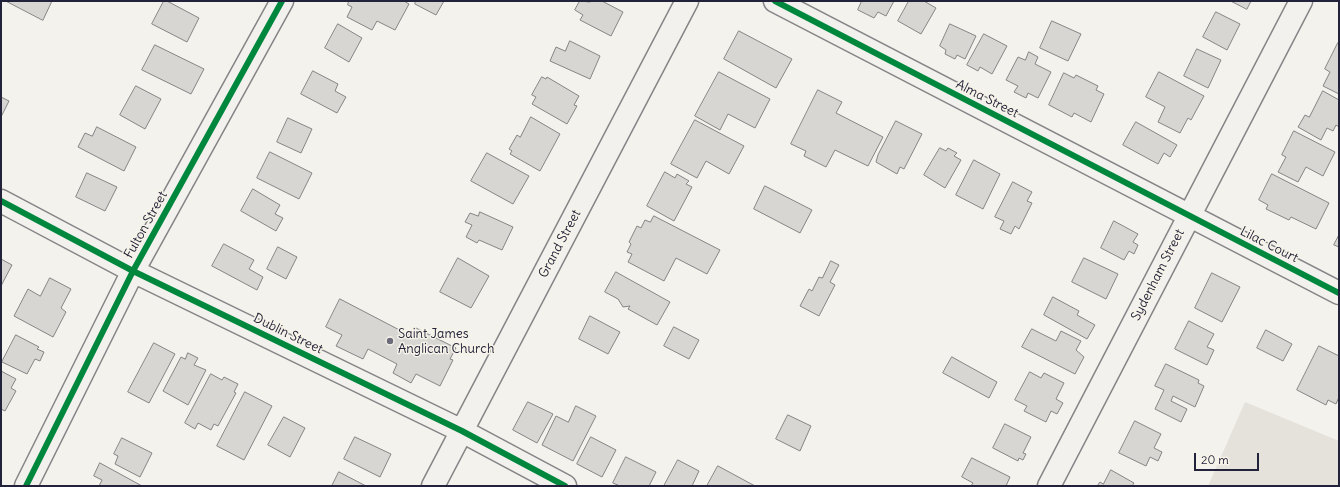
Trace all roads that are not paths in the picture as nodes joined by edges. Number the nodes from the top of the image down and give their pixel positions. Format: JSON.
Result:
{"nodes":[{"id":1,"x":282,"y":1,"type":"edge"},
{"id":2,"x":687,"y":1,"type":"edge"},
{"id":3,"x":775,"y":1,"type":"edge"},
{"id":4,"x":1301,"y":1,"type":"edge"},
{"id":5,"x":1,"y":201,"type":"edge"},
{"id":6,"x":1189,"y":216,"type":"junction"},
{"id":7,"x":133,"y":271,"type":"junction"},
{"id":8,"x":1339,"y":293,"type":"edge"},
{"id":9,"x":462,"y":431,"type":"junction"},
{"id":10,"x":26,"y":486,"type":"edge"},
{"id":11,"x":433,"y":486,"type":"edge"},
{"id":12,"x":565,"y":486,"type":"edge"},
{"id":13,"x":1049,"y":486,"type":"edge"}],
"edges":[{"from":1,"to":7,"type":"street","name":"Fulton Street"},
{"from":2,"to":9,"type":"street","name":"Grand Street"},
{"from":3,"to":6,"type":"street","name":"Alma Street"},
{"from":4,"to":6,"type":"street","name":"Sydenham Street"},
{"from":5,"to":7,"type":"street","name":"Dublin Street"},
{"from":6,"to":8,"type":"street","name":"Lilac Court"},
{"from":6,"to":13,"type":"street","name":"Sydenham Street"},
{"from":7,"to":9,"type":"street","name":"Dublin Street"},
{"from":7,"to":10,"type":"street","name":"Fulton Street"},
{"from":9,"to":11,"type":"street","name":"Grand Street"},
{"from":9,"to":12,"type":"street","name":"Dublin Street"}]}
